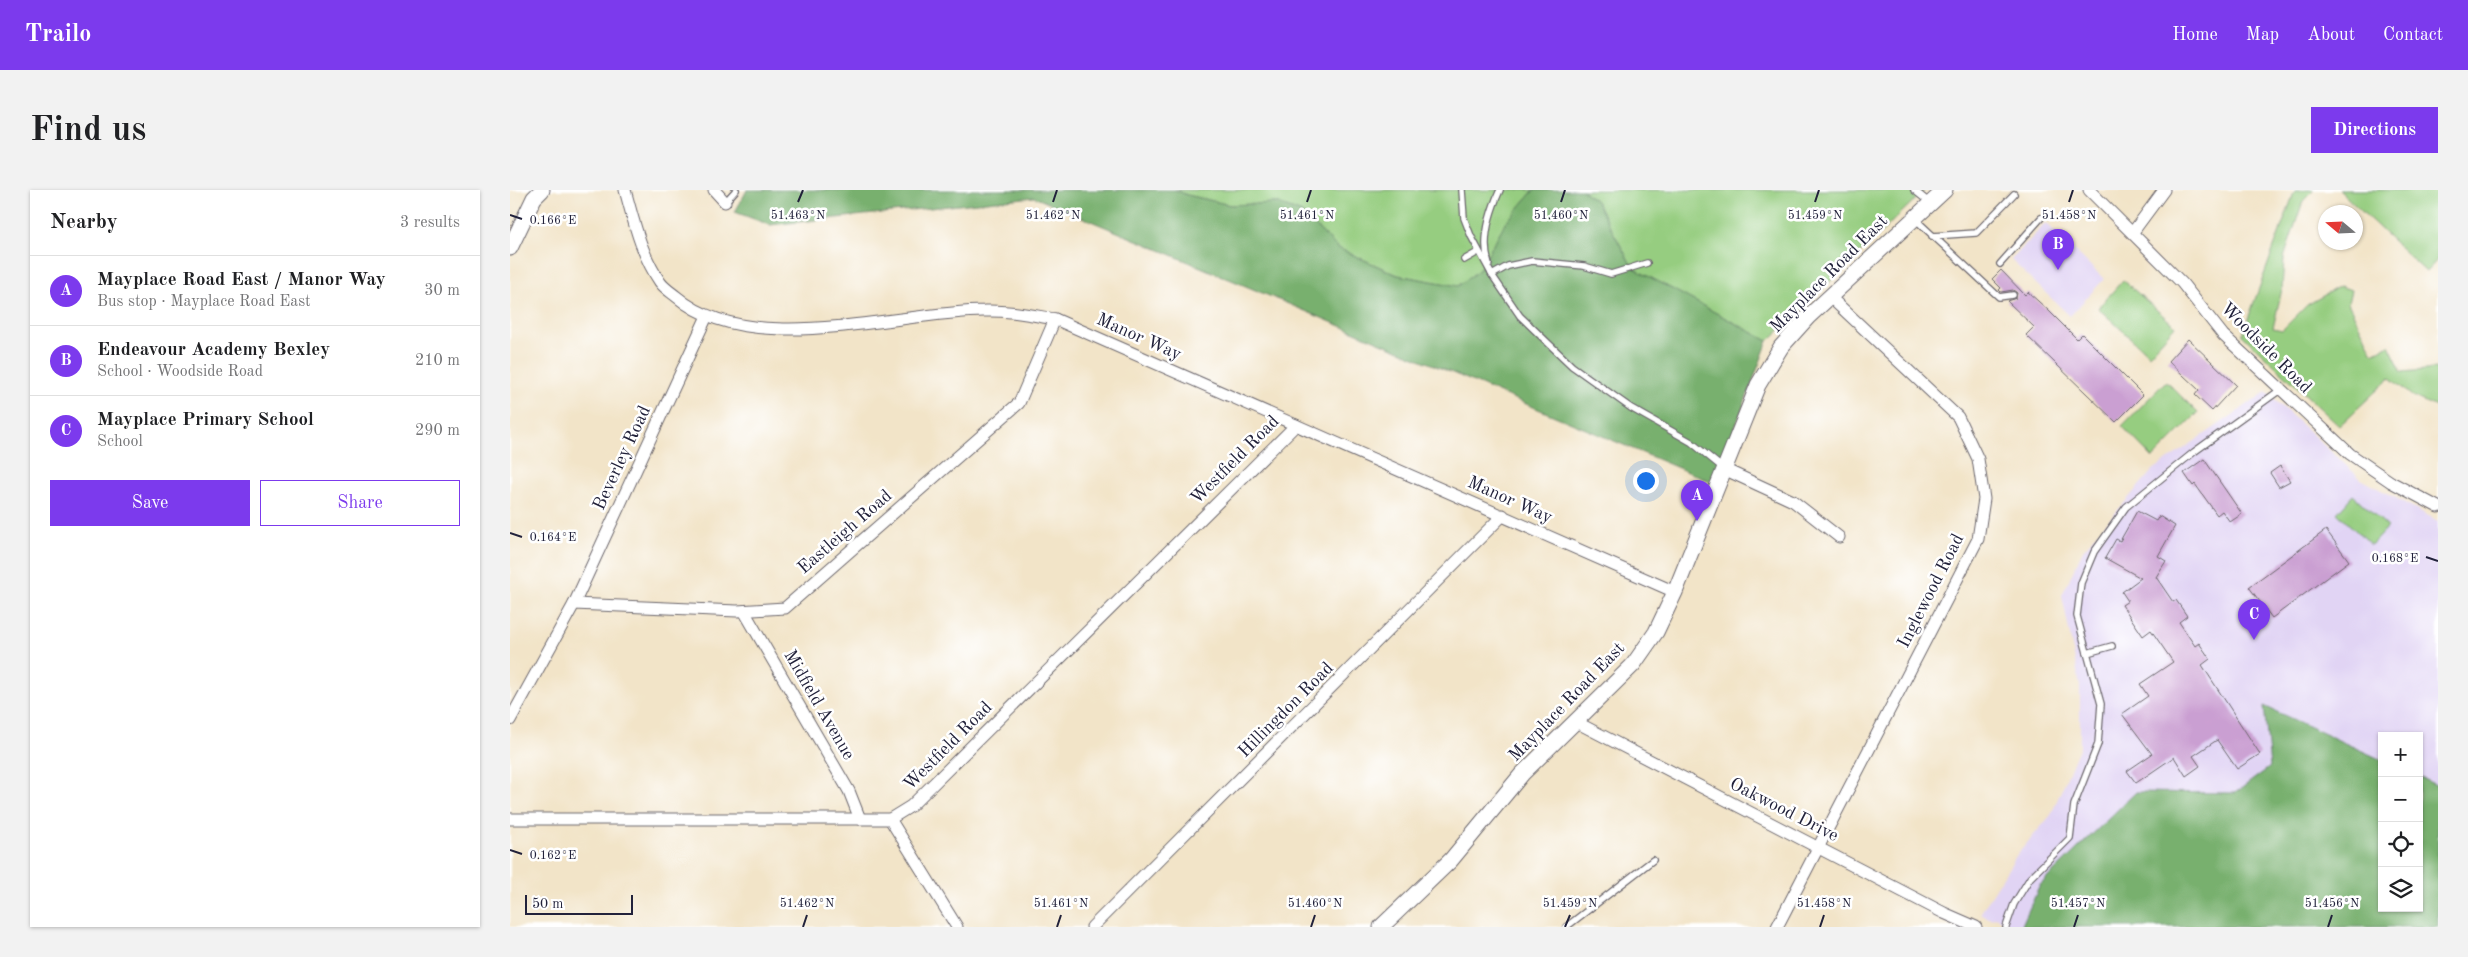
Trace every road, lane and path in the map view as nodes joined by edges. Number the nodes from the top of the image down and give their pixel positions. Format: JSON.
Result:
{"nodes":[{"id":1,"x":542,"y":190,"type":"edge"},
{"id":2,"x":626,"y":190,"type":"edge"},
{"id":3,"x":714,"y":190,"type":"edge"},
{"id":4,"x":736,"y":190,"type":"edge"},
{"id":5,"x":1462,"y":190,"type":"edge"},
{"id":6,"x":1500,"y":190,"type":"edge"},
{"id":7,"x":1914,"y":190,"type":"edge"},
{"id":8,"x":1944,"y":190,"type":"edge"},
{"id":9,"x":2089,"y":190,"type":"edge"},
{"id":10,"x":2164,"y":190,"type":"edge"},
{"id":11,"x":2014,"y":194,"type":"dead end"},
{"id":12,"x":725,"y":202,"type":"joint"},
{"id":13,"x":1930,"y":203,"type":"junction"},
{"id":14,"x":1914,"y":218,"type":"junction"},
{"id":15,"x":2041,"y":218,"type":"dead end"},
{"id":16,"x":2133,"y":232,"type":"junction"},
{"id":17,"x":1932,"y":236,"type":"junction"},
{"id":18,"x":510,"y":248,"type":"edge"},
{"id":19,"x":1478,"y":252,"type":"junction"},
{"id":20,"x":1464,"y":260,"type":"dead end"},
{"id":21,"x":1646,"y":263,"type":"dead end"},
{"id":22,"x":2000,"y":264,"type":"dead end"},
{"id":23,"x":1492,"y":275,"type":"junction"},
{"id":24,"x":2014,"y":295,"type":"dead end"},
{"id":25,"x":1830,"y":297,"type":"junction"},
{"id":26,"x":707,"y":316,"type":"junction"},
{"id":27,"x":1055,"y":319,"type":"junction"},
{"id":28,"x":2280,"y":390,"type":"junction"},
{"id":29,"x":1296,"y":424,"type":"junction"},
{"id":30,"x":1726,"y":470,"type":"junction"},
{"id":31,"x":2438,"y":507,"type":"edge"},
{"id":32,"x":1503,"y":515,"type":"junction"},
{"id":33,"x":1839,"y":537,"type":"dead end"},
{"id":34,"x":1675,"y":592,"type":"junction"},
{"id":35,"x":574,"y":604,"type":"junction"},
{"id":36,"x":744,"y":611,"type":"junction"},
{"id":37,"x":2112,"y":646,"type":"dead end"},
{"id":38,"x":2087,"y":653,"type":"junction"},
{"id":39,"x":510,"y":720,"type":"edge"},
{"id":40,"x":1576,"y":722,"type":"junction"},
{"id":41,"x":510,"y":819,"type":"edge"},
{"id":42,"x":860,"y":819,"type":"junction"},
{"id":43,"x":890,"y":819,"type":"junction"},
{"id":44,"x":1818,"y":848,"type":"junction"},
{"id":45,"x":1653,"y":860,"type":"dead end"},
{"id":46,"x":1972,"y":926,"type":"edge"},
{"id":47,"x":957,"y":927,"type":"edge"},
{"id":48,"x":1092,"y":927,"type":"edge"},
{"id":49,"x":1381,"y":927,"type":"edge"},
{"id":50,"x":1566,"y":927,"type":"edge"},
{"id":51,"x":1778,"y":927,"type":"edge"},
{"id":52,"x":2006,"y":927,"type":"edge"}],
"edges":[{"from":1,"to":18,"type":"street"},
{"from":2,"to":26,"type":"street","name":"Manor Way"},
{"from":3,"to":12,"type":"street"},
{"from":4,"to":12,"type":"lane"},
{"from":5,"to":19,"type":"lane"},
{"from":6,"to":23,"type":"lane"},
{"from":7,"to":13,"type":"lane"},
{"from":8,"to":13,"type":"street","name":"Mayplace Road East"},
{"from":9,"to":16,"type":"street","name":"Woodside Road"},
{"from":10,"to":16,"type":"street"},
{"from":11,"to":17,"type":"lane"},
{"from":13,"to":14,"type":"street","name":"Mayplace Road East"},
{"from":14,"to":17,"type":"lane"},
{"from":14,"to":25,"type":"street","name":"Mayplace Road East"},
{"from":15,"to":22,"type":"lane"},
{"from":16,"to":28,"type":"street","name":"Woodside Road"},
{"from":17,"to":24,"type":"lane"},
{"from":19,"to":20,"type":"lane"},
{"from":19,"to":23,"type":"lane"},
{"from":21,"to":23,"type":"lane"},
{"from":23,"to":30,"type":"lane"},
{"from":25,"to":30,"type":"street","name":"Mayplace Road East"},
{"from":25,"to":44,"type":"street","name":"Inglewood Road"},
{"from":26,"to":27,"type":"street","name":"Manor Way"},
{"from":26,"to":35,"type":"street","name":"Beverley Road"},
{"from":27,"to":29,"type":"street","name":"Manor Way"},
{"from":27,"to":36,"type":"street","name":"Eastleigh Road"},
{"from":28,"to":31,"type":"street","name":"Woodside Road"},
{"from":28,"to":38,"type":"lane"},
{"from":29,"to":32,"type":"street","name":"Manor Way"},
{"from":29,"to":43,"type":"street","name":"Westfield Road"},
{"from":30,"to":33,"type":"street"},
{"from":30,"to":34,"type":"street","name":"Mayplace Road East"},
{"from":32,"to":34,"type":"street","name":"Manor Way"},
{"from":32,"to":48,"type":"street","name":"Hillingdon Road"},
{"from":34,"to":40,"type":"street","name":"Mayplace Road East"},
{"from":35,"to":36,"type":"street","name":"Eastleigh Road"},
{"from":35,"to":39,"type":"street","name":"Beverley Road"},
{"from":36,"to":42,"type":"street","name":"Midfield Avenue"},
{"from":37,"to":38,"type":"lane"},
{"from":38,"to":52,"type":"lane"},
{"from":40,"to":44,"type":"street","name":"Oakwood Drive"},
{"from":40,"to":49,"type":"street","name":"Mayplace Road East"},
{"from":41,"to":42,"type":"street"},
{"from":42,"to":43,"type":"street"},
{"from":43,"to":47,"type":"street"},
{"from":44,"to":46,"type":"street","name":"Oakwood Drive"},
{"from":44,"to":51,"type":"street","name":"Inglewood Road"},
{"from":45,"to":50,"type":"lane"}]}
